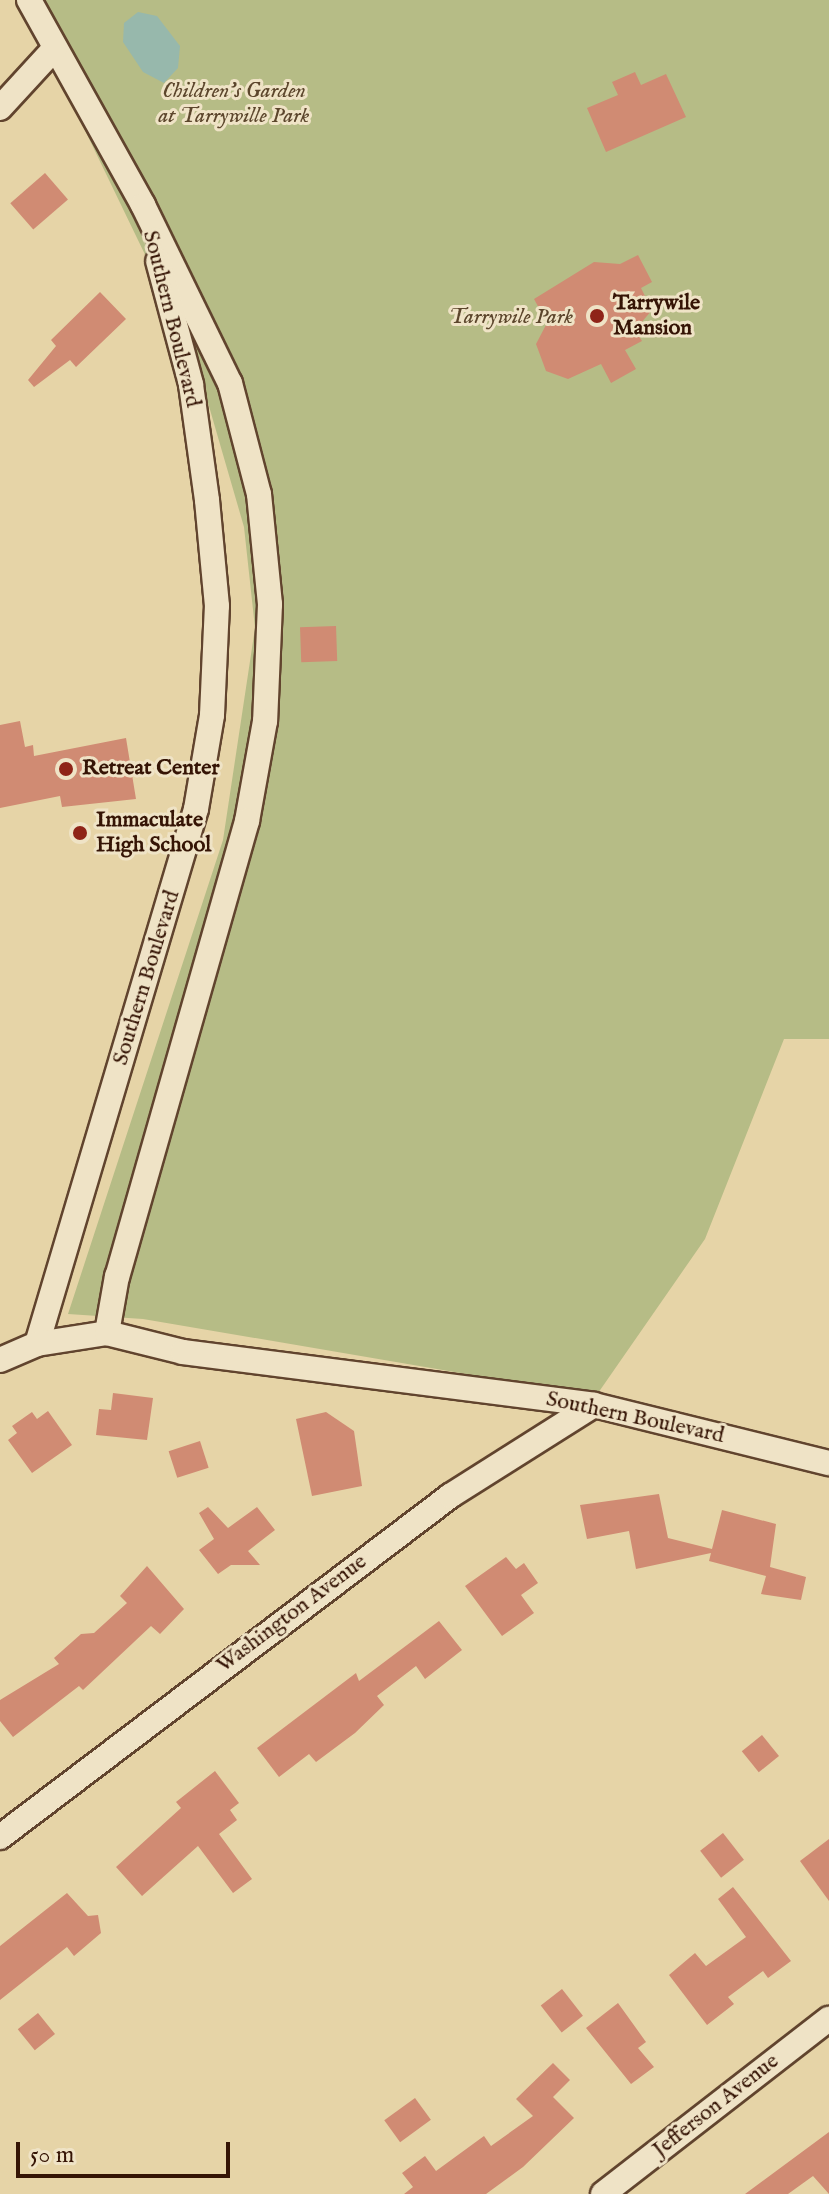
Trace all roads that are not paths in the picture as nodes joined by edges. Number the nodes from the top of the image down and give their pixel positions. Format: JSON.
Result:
{"nodes":[{"id":1,"x":29,"y":0,"type":"edge"},
{"id":2,"x":55,"y":48,"type":"junction"},
{"id":3,"x":0,"y":108,"type":"edge"},
{"id":4,"x":143,"y":205,"type":"junction"},
{"id":5,"x":107,"y":1333,"type":"junction"},
{"id":6,"x":37,"y":1344,"type":"junction"},
{"id":7,"x":0,"y":1360,"type":"edge"},
{"id":8,"x":594,"y":1405,"type":"junction"},
{"id":9,"x":829,"y":1463,"type":"edge"},
{"id":10,"x":0,"y":1837,"type":"edge"},
{"id":11,"x":829,"y":2019,"type":"edge"},
{"id":12,"x":603,"y":2194,"type":"edge"}],
"edges":[{"from":1,"to":2,"type":"street","name":"Southern Boulevard"},
{"from":2,"to":3,"type":"street"},
{"from":2,"to":4,"type":"street","name":"Southern Boulevard"},
{"from":4,"to":5,"type":"street","name":"Southern Boulevard"},
{"from":4,"to":6,"type":"street","name":"Southern Boulevard"},
{"from":5,"to":6,"type":"street","name":"Southern Boulevard"},
{"from":5,"to":8,"type":"street","name":"Southern Boulevard"},
{"from":6,"to":7,"type":"street"},
{"from":8,"to":9,"type":"street","name":"Southern Boulevard"},
{"from":8,"to":10,"type":"street","name":"Washington Avenue"},
{"from":11,"to":12,"type":"street","name":"Jefferson Avenue"}]}
